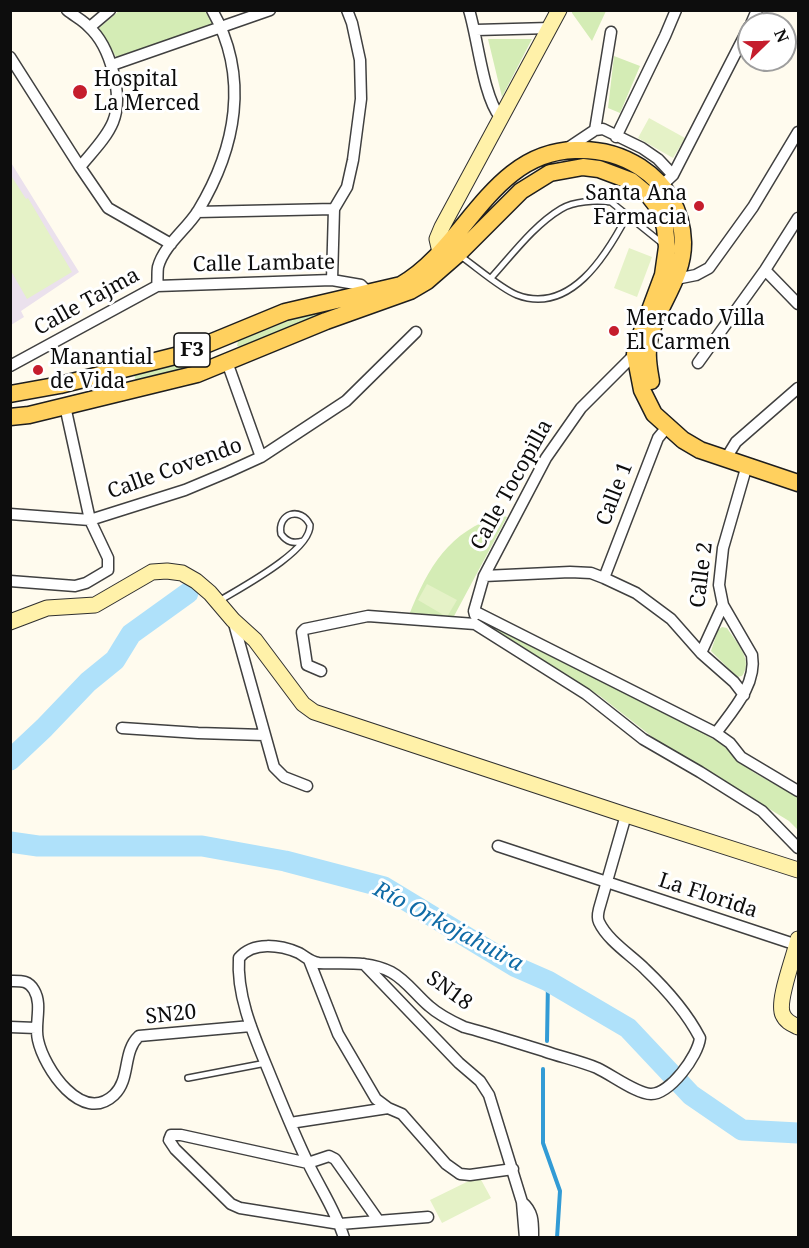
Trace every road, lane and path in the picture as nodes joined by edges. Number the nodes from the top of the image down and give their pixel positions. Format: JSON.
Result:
{"nodes":[{"id":1,"x":67,"y":10,"type":"edge"},
{"id":2,"x":110,"y":10,"type":"edge"},
{"id":3,"x":213,"y":10,"type":"edge"},
{"id":4,"x":270,"y":10,"type":"edge"},
{"id":5,"x":347,"y":10,"type":"edge"},
{"id":6,"x":469,"y":10,"type":"edge"},
{"id":7,"x":559,"y":10,"type":"edge"},
{"id":8,"x":676,"y":10,"type":"edge"},
{"id":9,"x":90,"y":27,"type":"junction"},
{"id":10,"x":222,"y":28,"type":"junction"},
{"id":11,"x":550,"y":28,"type":"junction"},
{"id":12,"x":476,"y":30,"type":"junction"},
{"id":13,"x":611,"y":32,"type":"dead end"},
{"id":14,"x":737,"y":50,"type":"edge"},
{"id":15,"x":10,"y":57,"type":"edge"},
{"id":16,"x":112,"y":65,"type":"junction"},
{"id":17,"x":500,"y":117,"type":"junction"},
{"id":18,"x":595,"y":130,"type":"junction"},
{"id":19,"x":798,"y":132,"type":"edge"},
{"id":20,"x":616,"y":137,"type":"junction"},
{"id":21,"x":566,"y":150,"type":"junction"},
{"id":22,"x":80,"y":167,"type":"junction"},
{"id":23,"x":668,"y":180,"type":"junction"},
{"id":24,"x":650,"y":196,"type":"junction"},
{"id":25,"x":334,"y":209,"type":"junction"},
{"id":26,"x":197,"y":212,"type":"junction"},
{"id":27,"x":627,"y":216,"type":"junction"},
{"id":28,"x":798,"y":218,"type":"edge"},
{"id":29,"x":461,"y":229,"type":"junction"},
{"id":30,"x":171,"y":244,"type":"junction"},
{"id":31,"x":675,"y":247,"type":"junction"},
{"id":32,"x":440,"y":252,"type":"junction"},
{"id":33,"x":458,"y":254,"type":"junction"},
{"id":34,"x":765,"y":270,"type":"junction"},
{"id":35,"x":670,"y":277,"type":"junction"},
{"id":36,"x":491,"y":278,"type":"junction"},
{"id":37,"x":332,"y":280,"type":"junction"},
{"id":38,"x":157,"y":286,"type":"junction"},
{"id":39,"x":371,"y":299,"type":"junction"},
{"id":40,"x":798,"y":304,"type":"edge"},
{"id":41,"x":416,"y":332,"type":"dead end"},
{"id":42,"x":218,"y":340,"type":"junction"},
{"id":43,"x":635,"y":354,"type":"junction"},
{"id":44,"x":227,"y":362,"type":"junction"},
{"id":45,"x":698,"y":363,"type":"dead end"},
{"id":46,"x":10,"y":366,"type":"edge"},
{"id":47,"x":60,"y":385,"type":"junction"},
{"id":48,"x":798,"y":388,"type":"edge"},
{"id":49,"x":10,"y":394,"type":"edge"},
{"id":50,"x":65,"y":406,"type":"junction"},
{"id":51,"x":10,"y":417,"type":"edge"},
{"id":52,"x":668,"y":426,"type":"junction"},
{"id":53,"x":261,"y":457,"type":"junction"},
{"id":54,"x":725,"y":460,"type":"junction"},
{"id":55,"x":747,"y":465,"type":"junction"},
{"id":56,"x":798,"y":483,"type":"edge"},
{"id":57,"x":10,"y":514,"type":"edge"},
{"id":58,"x":90,"y":520,"type":"junction"},
{"id":59,"x":303,"y":541,"type":"junction"},
{"id":60,"x":484,"y":576,"type":"junction"},
{"id":61,"x":604,"y":578,"type":"junction"},
{"id":62,"x":10,"y":581,"type":"edge"},
{"id":63,"x":217,"y":601,"type":"junction"},
{"id":64,"x":723,"y":604,"type":"junction"},
{"id":65,"x":474,"y":610,"type":"junction"},
{"id":66,"x":232,"y":620,"type":"junction"},
{"id":67,"x":10,"y":622,"type":"edge"},
{"id":68,"x":475,"y":624,"type":"junction"},
{"id":69,"x":701,"y":653,"type":"junction"},
{"id":70,"x":321,"y":671,"type":"dead end"},
{"id":71,"x":744,"y":695,"type":"junction"},
{"id":72,"x":122,"y":728,"type":"dead end"},
{"id":73,"x":716,"y":733,"type":"junction"},
{"id":74,"x":264,"y":735,"type":"junction"},
{"id":75,"x":307,"y":786,"type":"dead end"},
{"id":76,"x":798,"y":791,"type":"edge"},
{"id":77,"x":626,"y":815,"type":"junction"},
{"id":78,"x":498,"y":846,"type":"dead end"},
{"id":79,"x":798,"y":849,"type":"edge"},
{"id":80,"x":798,"y":870,"type":"edge"},
{"id":81,"x":607,"y":884,"type":"junction"},
{"id":82,"x":798,"y":942,"type":"edge"},
{"id":83,"x":309,"y":960,"type":"junction"},
{"id":84,"x":364,"y":964,"type":"junction"},
{"id":85,"x":10,"y":981,"type":"edge"},
{"id":86,"x":251,"y":1026,"type":"junction"},
{"id":87,"x":10,"y":1027,"type":"edge"},
{"id":88,"x":798,"y":1027,"type":"edge"},
{"id":89,"x":36,"y":1028,"type":"junction"},
{"id":90,"x":266,"y":1064,"type":"junction"},
{"id":91,"x":188,"y":1078,"type":"dead end"},
{"id":92,"x":388,"y":1108,"type":"junction"},
{"id":93,"x":290,"y":1123,"type":"junction"},
{"id":94,"x":308,"y":1163,"type":"junction"},
{"id":95,"x":513,"y":1169,"type":"junction"},
{"id":96,"x":522,"y":1202,"type":"junction"},
{"id":97,"x":428,"y":1217,"type":"dead end"},
{"id":98,"x":378,"y":1220,"type":"junction"},
{"id":99,"x":340,"y":1224,"type":"junction"},
{"id":100,"x":344,"y":1238,"type":"edge"},
{"id":101,"x":525,"y":1238,"type":"edge"},
{"id":102,"x":533,"y":1238,"type":"edge"}],
"edges":[{"from":1,"to":9,"type":"street"},
{"from":2,"to":9,"type":"street"},
{"from":3,"to":10,"type":"street","name":"Calle Tajma"},
{"from":4,"to":10,"type":"street"},
{"from":5,"to":25,"type":"street"},
{"from":6,"to":12,"type":"street"},
{"from":7,"to":11,"type":"main road"},
{"from":8,"to":20,"type":"street"},
{"from":9,"to":16,"type":"street"},
{"from":10,"to":16,"type":"street"},
{"from":10,"to":26,"type":"street","name":"Calle Tajma"},
{"from":11,"to":12,"type":"street"},
{"from":11,"to":17,"type":"main road"},
{"from":12,"to":17,"type":"street"},
{"from":13,"to":18,"type":"street"},
{"from":14,"to":23,"type":"street"},
{"from":15,"to":22,"type":"street"},
{"from":16,"to":22,"type":"street"},
{"from":17,"to":32,"type":"main road"},
{"from":18,"to":20,"type":"street"},
{"from":18,"to":21,"type":"street"},
{"from":19,"to":35,"type":"street"},
{"from":20,"to":23,"type":"street"},
{"from":21,"to":23,"type":"main road","number":"F3"},
{"from":21,"to":29,"type":"main road","number":"F3"},
{"from":22,"to":30,"type":"street"},
{"from":23,"to":24,"type":"street"},
{"from":23,"to":31,"type":"main road","number":"F3"},
{"from":24,"to":31,"type":"main road","number":"F3"},
{"from":24,"to":33,"type":"main road","number":"F3"},
{"from":25,"to":26,"type":"street"},
{"from":25,"to":37,"type":"street"},
{"from":26,"to":30,"type":"street","name":"Calle Tajma"},
{"from":27,"to":31,"type":"lane"},
{"from":27,"to":36,"type":"lane"},
{"from":27,"to":36,"type":"lane"},
{"from":28,"to":34,"type":"street"},
{"from":29,"to":32,"type":"main road","number":"F3"},
{"from":29,"to":33,"type":"main road"},
{"from":30,"to":38,"type":"street","name":"Calle Tajma"},
{"from":31,"to":35,"type":"main road","number":"F3"},
{"from":32,"to":39,"type":"main road","number":"F3"},
{"from":33,"to":36,"type":"lane"},
{"from":33,"to":39,"type":"main road","number":"F3"},
{"from":34,"to":40,"type":"street"},
{"from":34,"to":45,"type":"street"},
{"from":35,"to":43,"type":"main road","number":"F3"},
{"from":35,"to":52,"type":"main road","number":"F3"},
{"from":37,"to":38,"type":"street","name":"Calle Lambate"},
{"from":37,"to":39,"type":"street","name":"Calle Lambate"},
{"from":38,"to":46,"type":"street","name":"Calle Tajma"},
{"from":39,"to":42,"type":"main road","number":"F3"},
{"from":39,"to":44,"type":"main road","number":"F3"},
{"from":41,"to":53,"type":"street","name":"Calle Covendo"},
{"from":42,"to":44,"type":"main road"},
{"from":42,"to":47,"type":"main road","number":"F3"},
{"from":43,"to":52,"type":"main road","number":"F3"},
{"from":43,"to":60,"type":"street","name":"Calle Tocopilla"},
{"from":44,"to":50,"type":"main road","number":"F3"},
{"from":44,"to":53,"type":"street"},
{"from":47,"to":49,"type":"main road","number":"F3"},
{"from":47,"to":50,"type":"main road"},
{"from":48,"to":54,"type":"street"},
{"from":50,"to":51,"type":"main road","number":"F3"},
{"from":50,"to":58,"type":"street"},
{"from":52,"to":54,"type":"main road","number":"F3"},
{"from":52,"to":61,"type":"street","name":"Calle 1"},
{"from":53,"to":58,"type":"street","name":"Calle Covendo"},
{"from":54,"to":55,"type":"main road","number":"F3"},
{"from":55,"to":56,"type":"main road","number":"F3"},
{"from":55,"to":64,"type":"street","name":"Calle 2"},
{"from":57,"to":58,"type":"street","name":"Calle Covendo"},
{"from":58,"to":62,"type":"street"},
{"from":59,"to":59,"type":"lane"},
{"from":59,"to":63,"type":"lane"},
{"from":60,"to":61,"type":"street"},
{"from":60,"to":65,"type":"street","name":"Calle Tocopilla"},
{"from":61,"to":69,"type":"street"},
{"from":63,"to":66,"type":"main road"},
{"from":63,"to":67,"type":"main road"},
{"from":64,"to":69,"type":"street","name":"Calle 2"},
{"from":64,"to":71,"type":"street"},
{"from":65,"to":68,"type":"street","name":"Calle Tocopilla"},
{"from":65,"to":73,"type":"street"},
{"from":66,"to":74,"type":"street"},
{"from":66,"to":77,"type":"main road"},
{"from":68,"to":70,"type":"street"},
{"from":68,"to":79,"type":"street"},
{"from":69,"to":71,"type":"street"},
{"from":71,"to":73,"type":"street"},
{"from":72,"to":74,"type":"street"},
{"from":73,"to":76,"type":"street"},
{"from":74,"to":75,"type":"street"},
{"from":77,"to":80,"type":"main road"},
{"from":77,"to":81,"type":"street"},
{"from":78,"to":81,"type":"street","name":"La Florida"},
{"from":81,"to":82,"type":"street","name":"La Florida"},
{"from":81,"to":84,"type":"street","name":"SN18"},
{"from":82,"to":88,"type":"main road"},
{"from":83,"to":84,"type":"street","name":"SN18"},
{"from":83,"to":86,"type":"street","name":"SN18"},
{"from":83,"to":92,"type":"street"},
{"from":84,"to":95,"type":"street"},
{"from":85,"to":89,"type":"street","name":"SN20"},
{"from":86,"to":89,"type":"street","name":"SN20"},
{"from":86,"to":90,"type":"street"},
{"from":87,"to":89,"type":"street"},
{"from":90,"to":91,"type":"lane"},
{"from":90,"to":93,"type":"street"},
{"from":92,"to":93,"type":"street"},
{"from":92,"to":95,"type":"street"},
{"from":93,"to":94,"type":"street"},
{"from":94,"to":98,"type":"street"},
{"from":94,"to":99,"type":"street"},
{"from":94,"to":99,"type":"street"},
{"from":95,"to":96,"type":"street"},
{"from":96,"to":101,"type":"street"},
{"from":96,"to":102,"type":"street"},
{"from":97,"to":98,"type":"street"},
{"from":98,"to":99,"type":"street"},
{"from":99,"to":100,"type":"street"}]}
